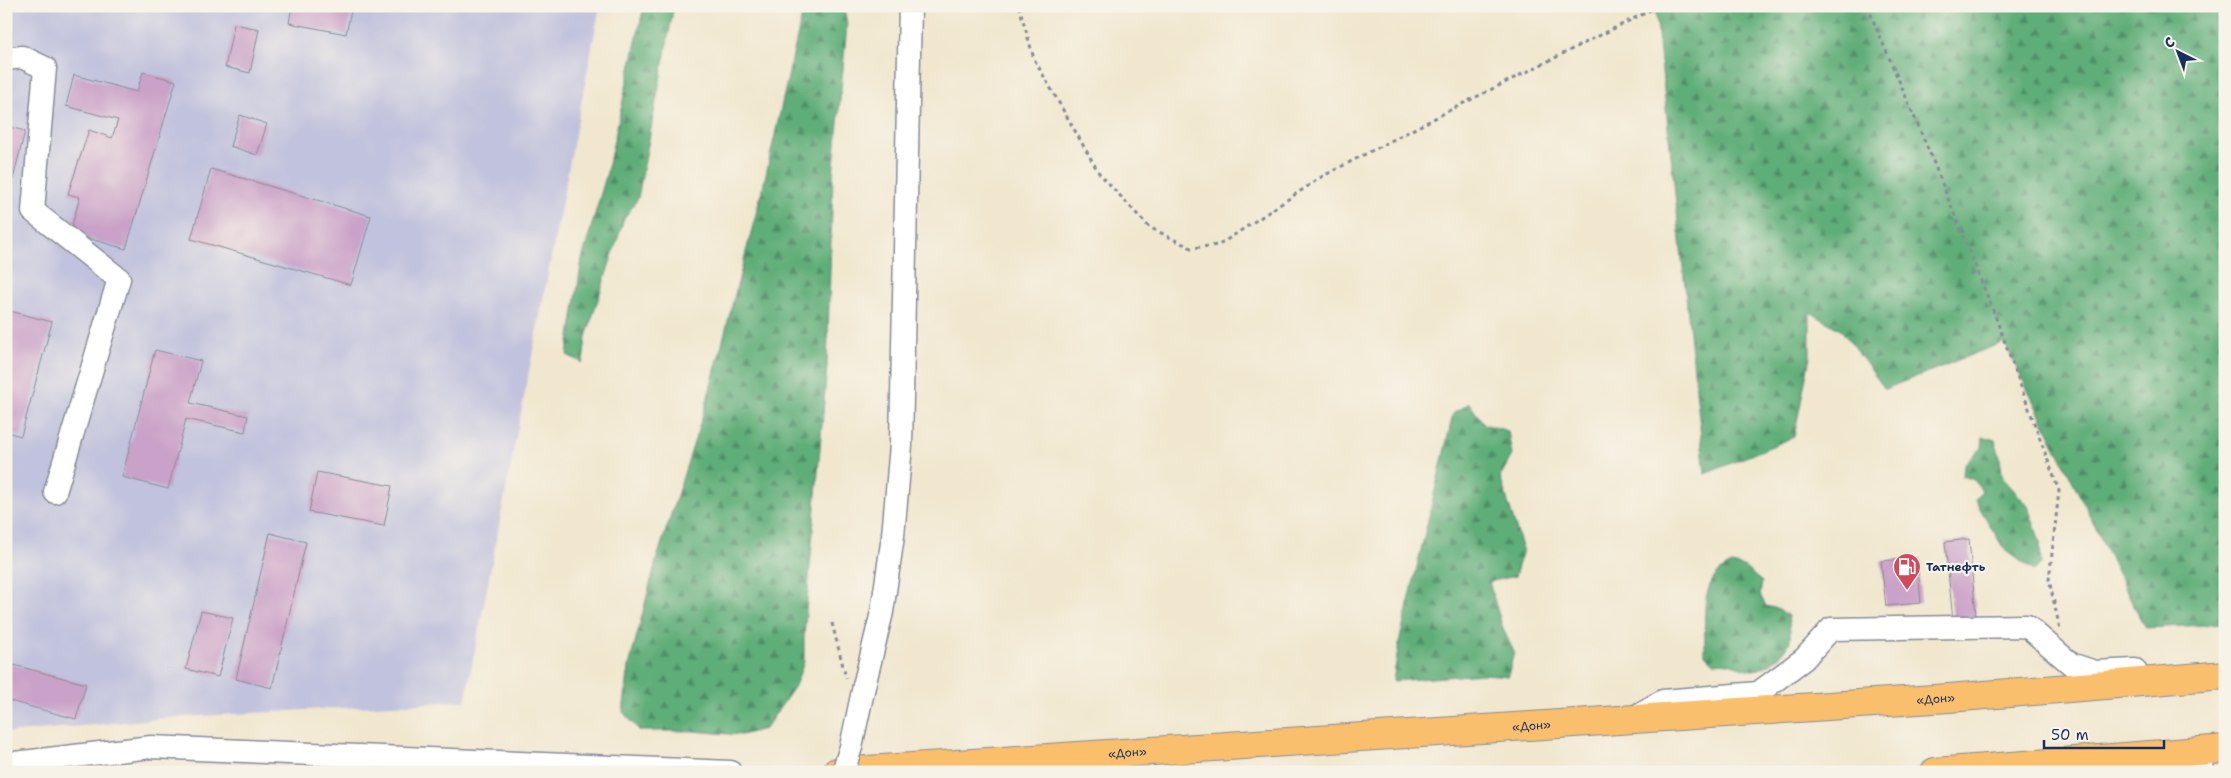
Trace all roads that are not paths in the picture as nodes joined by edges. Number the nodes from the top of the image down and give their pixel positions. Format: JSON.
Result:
{"nodes":[{"id":1,"x":910,"y":6,"type":"edge"},
{"id":2,"x":6,"y":59,"type":"edge"},
{"id":3,"x":55,"y":492,"type":"dead end"},
{"id":4,"x":2223,"y":675,"type":"edge"},
{"id":5,"x":1631,"y":719,"type":"junction"},
{"id":6,"x":2225,"y":750,"type":"edge"},
{"id":7,"x":2225,"y":760,"type":"edge"},
{"id":8,"x":6,"y":764,"type":"edge"},
{"id":9,"x":730,"y":772,"type":"edge"},
{"id":10,"x":837,"y":772,"type":"edge"},
{"id":11,"x":843,"y":772,"type":"edge"},
{"id":12,"x":1935,"y":772,"type":"edge"},
{"id":13,"x":2171,"y":772,"type":"edge"}],
"edges":[{"from":1,"to":11,"type":"street","bridge":true},
{"from":2,"to":3,"type":"street"},
{"from":4,"to":5,"type":"highway","name":"«Дон»"},
{"from":4,"to":5,"type":"street"},
{"from":5,"to":10,"type":"highway","name":"«Дон»"},
{"from":6,"to":12,"type":"highway"},
{"from":7,"to":13,"type":"street"},
{"from":8,"to":9,"type":"street"}]}
